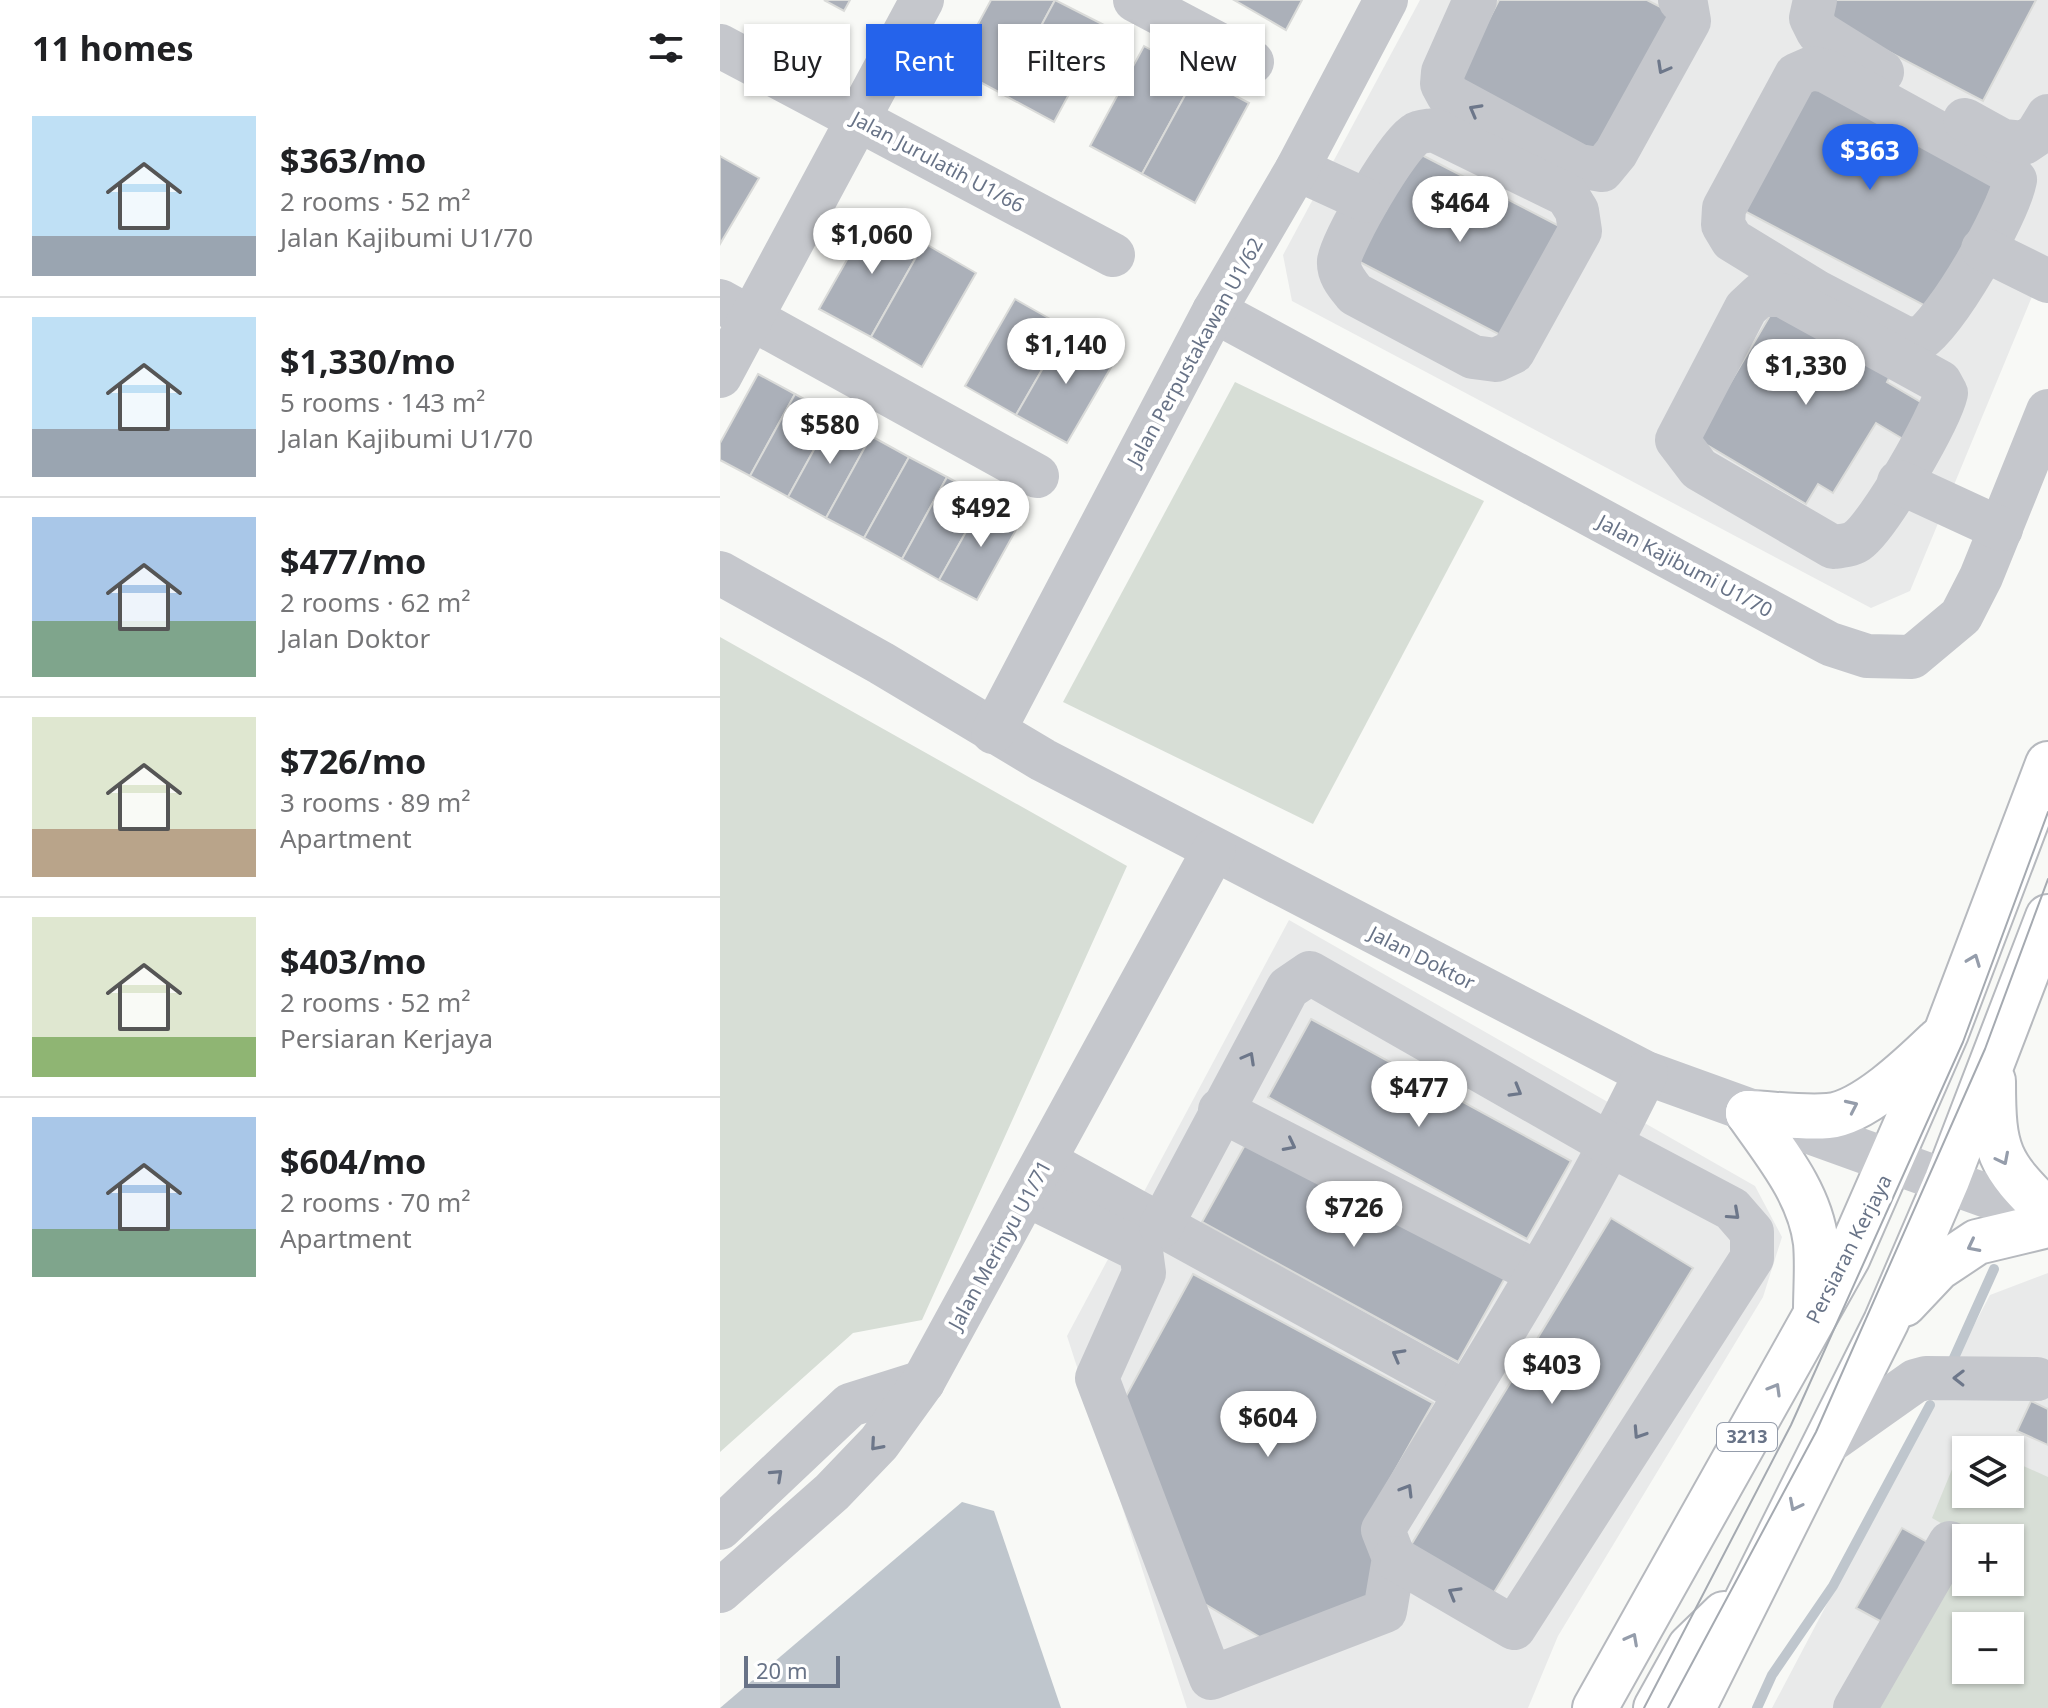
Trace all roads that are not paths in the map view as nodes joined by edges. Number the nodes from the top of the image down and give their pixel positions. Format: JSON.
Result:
{"nodes":[{"id":1,"x":922,"y":0,"type":"edge"},
{"id":2,"x":1135,"y":0,"type":"edge"},
{"id":3,"x":1386,"y":0,"type":"edge"},
{"id":4,"x":1680,"y":0,"type":"edge"},
{"id":5,"x":1815,"y":0,"type":"edge"},
{"id":6,"x":1457,"y":6,"type":"edge"},
{"id":7,"x":1180,"y":24,"type":"edge"},
{"id":8,"x":720,"y":46,"type":"edge"},
{"id":9,"x":2048,"y":116,"type":"edge"},
{"id":10,"x":858,"y":119,"type":"junction"},
{"id":11,"x":1297,"y":169,"type":"junction"},
{"id":12,"x":1367,"y":201,"type":"junction"},
{"id":13,"x":1983,"y":249,"type":"junction"},
{"id":14,"x":1113,"y":255,"type":"dead end"},
{"id":15,"x":2048,"y":281,"type":"edge"},
{"id":16,"x":736,"y":309,"type":"edge"},
{"id":17,"x":1214,"y":311,"type":"junction"},
{"id":18,"x":720,"y":376,"type":"edge"},
{"id":19,"x":2048,"y":411,"type":"edge"},
{"id":20,"x":1037,"y":476,"type":"dead end"},
{"id":21,"x":1899,"y":482,"type":"junction"},
{"id":22,"x":2001,"y":529,"type":"junction"},
{"id":23,"x":720,"y":573,"type":"edge"},
{"id":24,"x":1000,"y":719,"type":"junction"},
{"id":25,"x":2048,"y":764,"type":"edge"},
{"id":26,"x":1214,"y":850,"type":"junction"},
{"id":27,"x":2048,"y":917,"type":"edge"},
{"id":28,"x":1946,"y":1033,"type":"junction"},
{"id":29,"x":1993,"y":1055,"type":"junction"},
{"id":30,"x":1653,"y":1076,"type":"junction"},
{"id":31,"x":1748,"y":1113,"type":"junction"},
{"id":32,"x":1215,"y":1120,"type":"junction"},
{"id":33,"x":1611,"y":1145,"type":"junction"},
{"id":34,"x":1893,"y":1162,"type":"junction"},
{"id":35,"x":1042,"y":1170,"type":"junction"},
{"id":36,"x":1667,"y":1175,"type":"junction"},
{"id":37,"x":1947,"y":1180,"type":"junction"},
{"id":38,"x":2048,"y":1212,"type":"edge"},
{"id":39,"x":2048,"y":1218,"type":"edge"},
{"id":40,"x":2048,"y":1225,"type":"edge"},
{"id":41,"x":1161,"y":1226,"type":"junction"},
{"id":42,"x":1538,"y":1273,"type":"junction"},
{"id":43,"x":1816,"y":1317,"type":"junction"},
{"id":44,"x":1886,"y":1322,"type":"junction"},
{"id":45,"x":2037,"y":1379,"type":"dead end"},
{"id":46,"x":923,"y":1382,"type":"junction"},
{"id":47,"x":1466,"y":1393,"type":"junction"},
{"id":48,"x":1826,"y":1444,"type":"junction"},
{"id":49,"x":720,"y":1528,"type":"edge"},
{"id":50,"x":1950,"y":1543,"type":"dead end"},
{"id":51,"x":1394,"y":1558,"type":"junction"},
{"id":52,"x":1757,"y":1581,"type":"junction"},
{"id":53,"x":720,"y":1591,"type":"edge"},
{"id":54,"x":1595,"y":1708,"type":"edge"},
{"id":55,"x":1656,"y":1708,"type":"edge"},
{"id":56,"x":1693,"y":1708,"type":"edge"},
{"id":57,"x":1855,"y":1708,"type":"edge"}],
"edges":[{"from":1,"to":10,"type":"street"},
{"from":2,"to":7,"type":"street"},
{"from":3,"to":11,"type":"street","name":"Jalan Perpustakawan U1/62"},
{"from":4,"to":6,"type":"street","one_way":true},
{"from":5,"to":9,"type":"street"},
{"from":8,"to":10,"type":"street","name":"Jalan Jurulatih U1/66"},
{"from":10,"to":14,"type":"street","name":"Jalan Jurulatih U1/66"},
{"from":10,"to":16,"type":"street"},
{"from":11,"to":12,"type":"street"},
{"from":11,"to":17,"type":"street","name":"Jalan Perpustakawan U1/62"},
{"from":12,"to":12,"type":"street"},
{"from":13,"to":13,"type":"street"},
{"from":13,"to":15,"type":"street"},
{"from":16,"to":18,"type":"street"},
{"from":16,"to":20,"type":"street"},
{"from":17,"to":22,"type":"street","name":"Jalan Kajibumi U1/70"},
{"from":17,"to":24,"type":"street","name":"Jalan Perpustakawan U1/62"},
{"from":19,"to":22,"type":"street","name":"Jalan Kajibumi U1/70"},
{"from":21,"to":21,"type":"street"},
{"from":21,"to":22,"type":"street"},
{"from":23,"to":24,"type":"street","name":"Jalan Doktor"},
{"from":24,"to":26,"type":"street","name":"Jalan Doktor"},
{"from":28,"to":25,"type":"main road","name":"Persiaran Kerjaya","number":"3213","one_way":true},
{"from":26,"to":30,"type":"street","name":"Jalan Doktor"},
{"from":26,"to":35,"type":"street","name":"Jalan Merinyu U1/71"},
{"from":27,"to":29,"type":"main road"},
{"from":31,"to":28,"type":"main road","one_way":true},
{"from":28,"to":34,"type":"main road","name":"Persiaran Kerjaya","number":"3213"},
{"from":29,"to":37,"type":"main road"},
{"from":29,"to":38,"type":"main road","one_way":true},
{"from":30,"to":31,"type":"street","name":"Jalan Doktor"},
{"from":30,"to":33,"type":"street"},
{"from":30,"to":36,"type":"street"},
{"from":31,"to":34,"type":"street","name":"Jalan Doktor"},
{"from":31,"to":43,"type":"main road"},
{"from":32,"to":33,"type":"street","one_way":true},
{"from":32,"to":35,"type":"street"},
{"from":32,"to":41,"type":"street"},
{"from":32,"to":42,"type":"street","one_way":true},
{"from":33,"to":36,"type":"street"},
{"from":33,"to":42,"type":"street"},
{"from":34,"to":37,"type":"street","name":"Jalan Doktor"},
{"from":34,"to":43,"type":"main road","name":"Persiaran Kerjaya","number":"3213"},
{"from":35,"to":41,"type":"street"},
{"from":35,"to":46,"type":"street","name":"Jalan Merinyu U1/71"},
{"from":35,"to":51,"type":"street"},
{"from":36,"to":51,"type":"street","one_way":true},
{"from":37,"to":39,"type":"street","name":"Jalan Doktor"},
{"from":37,"to":44,"type":"main road"},
{"from":40,"to":44,"type":"main road","one_way":true},
{"from":47,"to":41,"type":"street","one_way":true},
{"from":42,"to":47,"type":"street"},
{"from":54,"to":43,"type":"main road","name":"Persiaran Kerjaya","number":"3213","one_way":true},
{"from":44,"to":48,"type":"main road"},
{"from":45,"to":48,"type":"street","one_way":true},
{"from":49,"to":46,"type":"street","one_way":true},
{"from":46,"to":53,"type":"street","name":"Jalan Merinyu U1/71","one_way":true},
{"from":51,"to":47,"type":"street","one_way":true},
{"from":48,"to":52,"type":"main road","one_way":true},
{"from":50,"to":57,"type":"street"},
{"from":52,"to":55,"type":"main road"},
{"from":52,"to":56,"type":"main road"}]}
